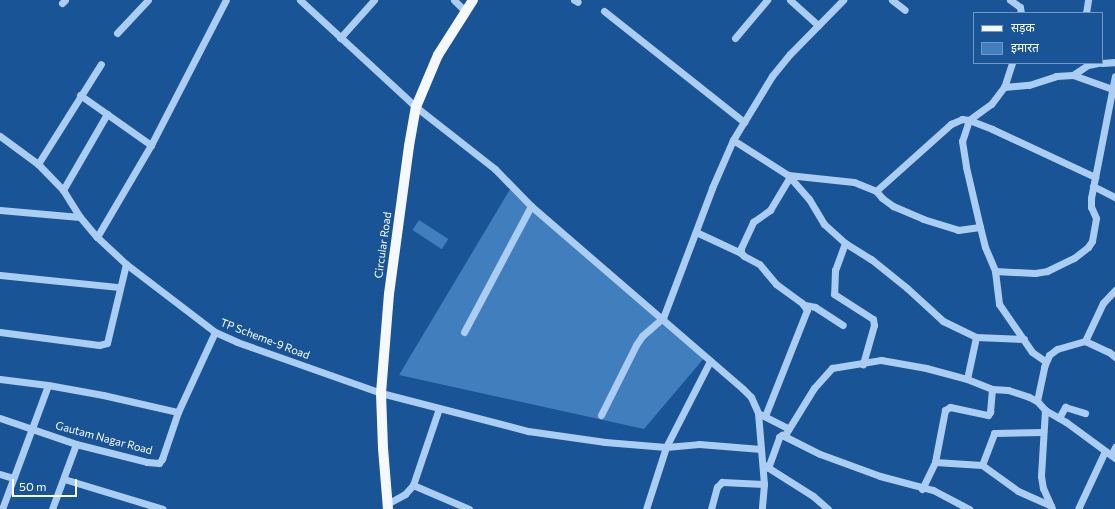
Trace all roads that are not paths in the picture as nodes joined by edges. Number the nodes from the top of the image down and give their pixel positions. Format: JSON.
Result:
{"nodes":[{"id":1,"x":148,"y":0,"type":"edge"},
{"id":2,"x":226,"y":0,"type":"edge"},
{"id":3,"x":300,"y":0,"type":"edge"},
{"id":4,"x":374,"y":0,"type":"edge"},
{"id":5,"x":454,"y":0,"type":"edge"},
{"id":6,"x":473,"y":0,"type":"edge"},
{"id":7,"x":767,"y":0,"type":"edge"},
{"id":8,"x":790,"y":0,"type":"edge"},
{"id":9,"x":843,"y":0,"type":"edge"},
{"id":10,"x":892,"y":0,"type":"edge"},
{"id":11,"x":1010,"y":0,"type":"edge"},
{"id":12,"x":1088,"y":0,"type":"edge"},
{"id":13,"x":905,"y":10,"type":"dead end"},
{"id":14,"x":465,"y":11,"type":"junction"},
{"id":15,"x":604,"y":12,"type":"dead end"},
{"id":16,"x":1022,"y":12,"type":"edge"},
{"id":17,"x":1086,"y":12,"type":"edge"},
{"id":18,"x":818,"y":24,"type":"junction"},
{"id":19,"x":117,"y":33,"type":"dead end"},
{"id":20,"x":340,"y":38,"type":"junction"},
{"id":21,"x":735,"y":38,"type":"dead end"},
{"id":22,"x":1115,"y":62,"type":"edge"},
{"id":23,"x":1103,"y":63,"type":"edge"},
{"id":24,"x":101,"y":64,"type":"dead end"},
{"id":25,"x":1012,"y":64,"type":"edge"},
{"id":26,"x":1093,"y":64,"type":"edge"},
{"id":27,"x":1081,"y":66,"type":"edge"},
{"id":28,"x":1073,"y":75,"type":"junction"},
{"id":29,"x":1115,"y":76,"type":"edge"},
{"id":30,"x":1004,"y":87,"type":"junction"},
{"id":31,"x":1112,"y":89,"type":"junction"},
{"id":32,"x":80,"y":95,"type":"junction"},
{"id":33,"x":416,"y":107,"type":"junction"},
{"id":34,"x":106,"y":114,"type":"junction"},
{"id":35,"x":969,"y":120,"type":"junction"},
{"id":36,"x":744,"y":122,"type":"junction"},
{"id":37,"x":0,"y":136,"type":"edge"},
{"id":38,"x":733,"y":140,"type":"junction"},
{"id":39,"x":151,"y":145,"type":"junction"},
{"id":40,"x":38,"y":164,"type":"junction"},
{"id":41,"x":789,"y":176,"type":"junction"},
{"id":42,"x":1095,"y":177,"type":"junction"},
{"id":43,"x":1093,"y":186,"type":"junction"},
{"id":44,"x":63,"y":190,"type":"junction"},
{"id":45,"x":876,"y":191,"type":"junction"},
{"id":46,"x":1115,"y":197,"type":"edge"},
{"id":47,"x":531,"y":206,"type":"junction"},
{"id":48,"x":0,"y":210,"type":"edge"},
{"id":49,"x":80,"y":217,"type":"junction"},
{"id":50,"x":980,"y":227,"type":"junction"},
{"id":51,"x":696,"y":232,"type":"junction"},
{"id":52,"x":97,"y":237,"type":"junction"},
{"id":53,"x":845,"y":243,"type":"junction"},
{"id":54,"x":741,"y":253,"type":"junction"},
{"id":55,"x":126,"y":264,"type":"junction"},
{"id":56,"x":995,"y":271,"type":"junction"},
{"id":57,"x":0,"y":275,"type":"edge"},
{"id":58,"x":119,"y":287,"type":"junction"},
{"id":59,"x":1115,"y":290,"type":"edge"},
{"id":60,"x":805,"y":305,"type":"junction"},
{"id":61,"x":663,"y":318,"type":"junction"},
{"id":62,"x":843,"y":325,"type":"dead end"},
{"id":63,"x":0,"y":332,"type":"edge"},
{"id":64,"x":215,"y":332,"type":"junction"},
{"id":65,"x":464,"y":332,"type":"dead end"},
{"id":66,"x":976,"y":337,"type":"junction"},
{"id":67,"x":1024,"y":339,"type":"junction"},
{"id":68,"x":1086,"y":341,"type":"junction"},
{"id":69,"x":1115,"y":357,"type":"edge"},
{"id":70,"x":710,"y":361,"type":"junction"},
{"id":71,"x":1046,"y":361,"type":"junction"},
{"id":72,"x":863,"y":364,"type":"junction"},
{"id":73,"x":0,"y":379,"type":"edge"},
{"id":74,"x":967,"y":379,"type":"junction"},
{"id":75,"x":48,"y":385,"type":"junction"},
{"id":76,"x":992,"y":389,"type":"junction"},
{"id":77,"x":381,"y":393,"type":"junction"},
{"id":78,"x":1038,"y":401,"type":"junction"},
{"id":79,"x":439,"y":408,"type":"junction"},
{"id":80,"x":1045,"y":410,"type":"junction"},
{"id":81,"x":178,"y":412,"type":"junction"},
{"id":82,"x":1085,"y":413,"type":"dead end"},
{"id":83,"x":600,"y":414,"type":"dead end"},
{"id":84,"x":762,"y":415,"type":"junction"},
{"id":85,"x":0,"y":418,"type":"edge"},
{"id":86,"x":1059,"y":418,"type":"junction"},
{"id":87,"x":32,"y":428,"type":"junction"},
{"id":88,"x":787,"y":432,"type":"junction"},
{"id":89,"x":1043,"y":432,"type":"junction"},
{"id":90,"x":76,"y":444,"type":"junction"},
{"id":91,"x":666,"y":447,"type":"junction"},
{"id":92,"x":1115,"y":447,"type":"edge"},
{"id":93,"x":761,"y":449,"type":"junction"},
{"id":94,"x":1111,"y":455,"type":"edge"},
{"id":95,"x":935,"y":462,"type":"junction"},
{"id":96,"x":982,"y":465,"type":"junction"},
{"id":97,"x":765,"y":466,"type":"junction"},
{"id":98,"x":0,"y":474,"type":"edge"},
{"id":99,"x":13,"y":478,"type":"junction"},
{"id":100,"x":64,"y":478,"type":"junction"},
{"id":101,"x":764,"y":484,"type":"junction"},
{"id":102,"x":413,"y":485,"type":"junction"},
{"id":103,"x":922,"y":489,"type":"junction"},
{"id":104,"x":388,"y":506,"type":"edge"},
{"id":105,"x":1052,"y":508,"type":"edge"},
{"id":106,"x":2,"y":509,"type":"edge"},
{"id":107,"x":52,"y":509,"type":"edge"},
{"id":108,"x":163,"y":509,"type":"edge"},
{"id":109,"x":469,"y":509,"type":"edge"},
{"id":110,"x":646,"y":509,"type":"edge"},
{"id":111,"x":711,"y":509,"type":"edge"},
{"id":112,"x":762,"y":509,"type":"edge"},
{"id":113,"x":828,"y":509,"type":"edge"},
{"id":114,"x":969,"y":509,"type":"edge"},
{"id":115,"x":1078,"y":509,"type":"edge"}],
"edges":[{"from":1,"to":19,"type":"street"},
{"from":2,"to":39,"type":"street"},
{"from":3,"to":20,"type":"street"},
{"from":4,"to":20,"type":"street"},
{"from":5,"to":14,"type":"street"},
{"from":6,"to":14,"type":"main road","name":"Circular Road"},
{"from":7,"to":21,"type":"street"},
{"from":8,"to":18,"type":"street"},
{"from":9,"to":18,"type":"street"},
{"from":10,"to":13,"type":"street"},
{"from":11,"to":16,"type":"street"},
{"from":12,"to":17,"type":"street"},
{"from":14,"to":33,"type":"main road","name":"Circular Road"},
{"from":15,"to":36,"type":"street"},
{"from":18,"to":36,"type":"street"},
{"from":20,"to":33,"type":"street"},
{"from":22,"to":23,"type":"street"},
{"from":24,"to":32,"type":"street"},
{"from":25,"to":30,"type":"street"},
{"from":26,"to":27,"type":"street"},
{"from":27,"to":28,"type":"street"},
{"from":28,"to":30,"type":"street"},
{"from":28,"to":31,"type":"street"},
{"from":29,"to":31,"type":"street"},
{"from":30,"to":35,"type":"street"},
{"from":31,"to":42,"type":"street"},
{"from":32,"to":34,"type":"street"},
{"from":32,"to":40,"type":"street"},
{"from":33,"to":47,"type":"street"},
{"from":33,"to":77,"type":"main road","name":"Circular Road"},
{"from":34,"to":39,"type":"street"},
{"from":34,"to":44,"type":"street"},
{"from":35,"to":42,"type":"street"},
{"from":35,"to":45,"type":"street"},
{"from":35,"to":50,"type":"street"},
{"from":36,"to":38,"type":"street"},
{"from":37,"to":40,"type":"street","name":"TP Scheme-9 Road"},
{"from":38,"to":41,"type":"street"},
{"from":38,"to":51,"type":"street"},
{"from":39,"to":52,"type":"street"},
{"from":40,"to":44,"type":"street","name":"TP Scheme-9 Road"},
{"from":41,"to":45,"type":"street"},
{"from":41,"to":53,"type":"street"},
{"from":41,"to":54,"type":"street"},
{"from":42,"to":43,"type":"street"},
{"from":43,"to":46,"type":"street"},
{"from":43,"to":56,"type":"street"},
{"from":44,"to":49,"type":"street","name":"TP Scheme-9 Road"},
{"from":45,"to":50,"type":"street"},
{"from":47,"to":61,"type":"street"},
{"from":47,"to":65,"type":"street"},
{"from":48,"to":49,"type":"street"},
{"from":49,"to":52,"type":"street","name":"TP Scheme-9 Road"},
{"from":50,"to":56,"type":"street"},
{"from":51,"to":54,"type":"street"},
{"from":51,"to":61,"type":"street"},
{"from":52,"to":55,"type":"street","name":"TP Scheme-9 Road"},
{"from":53,"to":66,"type":"street"},
{"from":53,"to":72,"type":"street"},
{"from":54,"to":60,"type":"street"},
{"from":55,"to":58,"type":"street"},
{"from":55,"to":64,"type":"street","name":"TP Scheme-9 Road"},
{"from":56,"to":67,"type":"street"},
{"from":57,"to":58,"type":"street"},
{"from":58,"to":63,"type":"street"},
{"from":59,"to":68,"type":"street"},
{"from":60,"to":62,"type":"street"},
{"from":60,"to":84,"type":"street"},
{"from":61,"to":70,"type":"street"},
{"from":61,"to":83,"type":"street"},
{"from":64,"to":77,"type":"street","name":"TP Scheme-9 Road"},
{"from":64,"to":81,"type":"street","name":"Gautam Nagar Road"},
{"from":66,"to":67,"type":"street"},
{"from":66,"to":74,"type":"street"},
{"from":67,"to":71,"type":"street"},
{"from":68,"to":69,"type":"street"},
{"from":68,"to":71,"type":"street"},
{"from":70,"to":84,"type":"street"},
{"from":70,"to":91,"type":"street"},
{"from":71,"to":78,"type":"street"},
{"from":72,"to":74,"type":"street"},
{"from":72,"to":88,"type":"street"},
{"from":73,"to":75,"type":"street"},
{"from":74,"to":76,"type":"street"},
{"from":75,"to":81,"type":"street"},
{"from":75,"to":87,"type":"street"},
{"from":76,"to":78,"type":"street"},
{"from":76,"to":95,"type":"street"},
{"from":77,"to":79,"type":"street","name":"TP Scheme-9 Road"},
{"from":77,"to":104,"type":"main road","name":"Circular Road"},
{"from":78,"to":80,"type":"street"},
{"from":79,"to":91,"type":"street","name":"TP Scheme-9 Road"},
{"from":79,"to":102,"type":"street"},
{"from":80,"to":86,"type":"street"},
{"from":80,"to":89,"type":"street"},
{"from":81,"to":90,"type":"street","name":"Gautam Nagar Road"},
{"from":82,"to":86,"type":"street"},
{"from":84,"to":88,"type":"street"},
{"from":84,"to":93,"type":"street"},
{"from":85,"to":87,"type":"street","name":"Gautam Nagar Road"},
{"from":86,"to":94,"type":"street"},
{"from":87,"to":90,"type":"street","name":"Gautam Nagar Road"},
{"from":87,"to":99,"type":"street"},
{"from":88,"to":97,"type":"street"},
{"from":88,"to":103,"type":"street"},
{"from":89,"to":96,"type":"street"},
{"from":89,"to":105,"type":"street"},
{"from":90,"to":100,"type":"street"},
{"from":91,"to":93,"type":"street","name":"TP Scheme-9 Road"},
{"from":91,"to":110,"type":"street"},
{"from":92,"to":94,"type":"street"},
{"from":93,"to":97,"type":"street"},
{"from":94,"to":115,"type":"street"},
{"from":95,"to":96,"type":"street"},
{"from":95,"to":103,"type":"street"},
{"from":96,"to":105,"type":"street"},
{"from":97,"to":101,"type":"street"},
{"from":97,"to":113,"type":"street"},
{"from":98,"to":99,"type":"street"},
{"from":99,"to":106,"type":"street"},
{"from":100,"to":107,"type":"street"},
{"from":100,"to":108,"type":"street"},
{"from":101,"to":111,"type":"street"},
{"from":101,"to":112,"type":"street"},
{"from":102,"to":104,"type":"street"},
{"from":102,"to":109,"type":"street"},
{"from":103,"to":114,"type":"street"}]}
